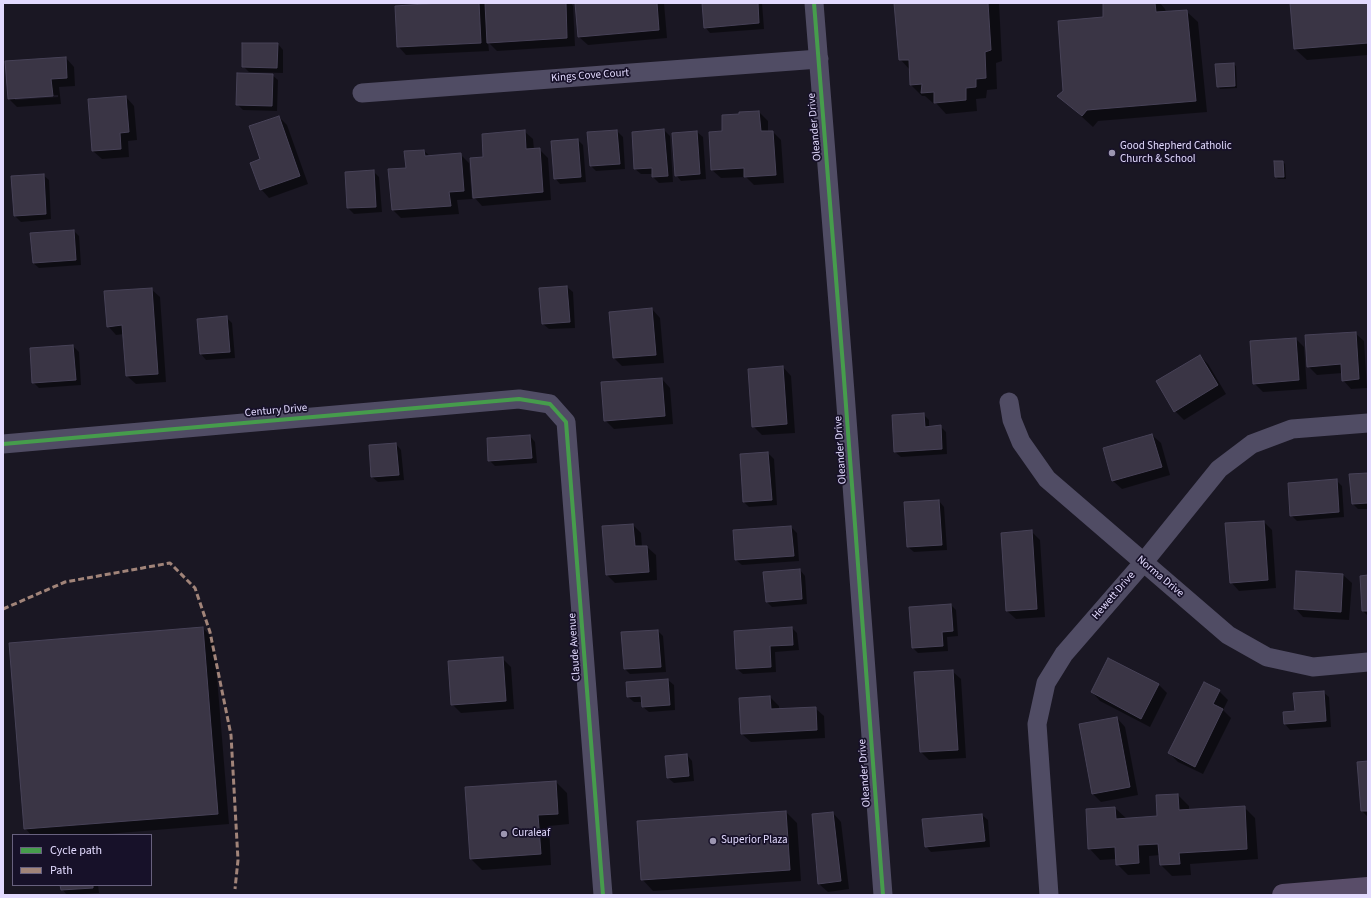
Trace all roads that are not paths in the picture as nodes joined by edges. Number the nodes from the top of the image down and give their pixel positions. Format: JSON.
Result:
{"nodes":[{"id":1,"x":814,"y":3,"type":"edge"},
{"id":2,"x":819,"y":59,"type":"junction"},
{"id":3,"x":362,"y":93,"type":"dead end"},
{"id":4,"x":1009,"y":402,"type":"dead end"},
{"id":5,"x":550,"y":404,"type":"joint"},
{"id":6,"x":1368,"y":423,"type":"edge"},
{"id":7,"x":3,"y":444,"type":"edge"},
{"id":8,"x":1143,"y":563,"type":"junction"},
{"id":9,"x":1368,"y":662,"type":"edge"},
{"id":10,"x":1368,"y":888,"type":"edge"},
{"id":11,"x":603,"y":895,"type":"edge"},
{"id":12,"x":883,"y":895,"type":"edge"},
{"id":13,"x":1049,"y":895,"type":"edge"},
{"id":14,"x":1283,"y":895,"type":"edge"}],
"edges":[{"from":1,"to":2,"type":"street","name":"Oleander Drive"},
{"from":2,"to":3,"type":"street","name":"Kings Cove Court"},
{"from":2,"to":12,"type":"street","name":"Oleander Drive"},
{"from":4,"to":8,"type":"street","name":"Norma Drive"},
{"from":5,"to":7,"type":"street","name":"Century Drive"},
{"from":5,"to":11,"type":"street","name":"Claude Avenue"},
{"from":6,"to":8,"type":"street","name":"Hewett Drive"},
{"from":8,"to":9,"type":"street","name":"Norma Drive"},
{"from":8,"to":13,"type":"street","name":"Hewett Drive"},
{"from":10,"to":14,"type":"main road"}]}
